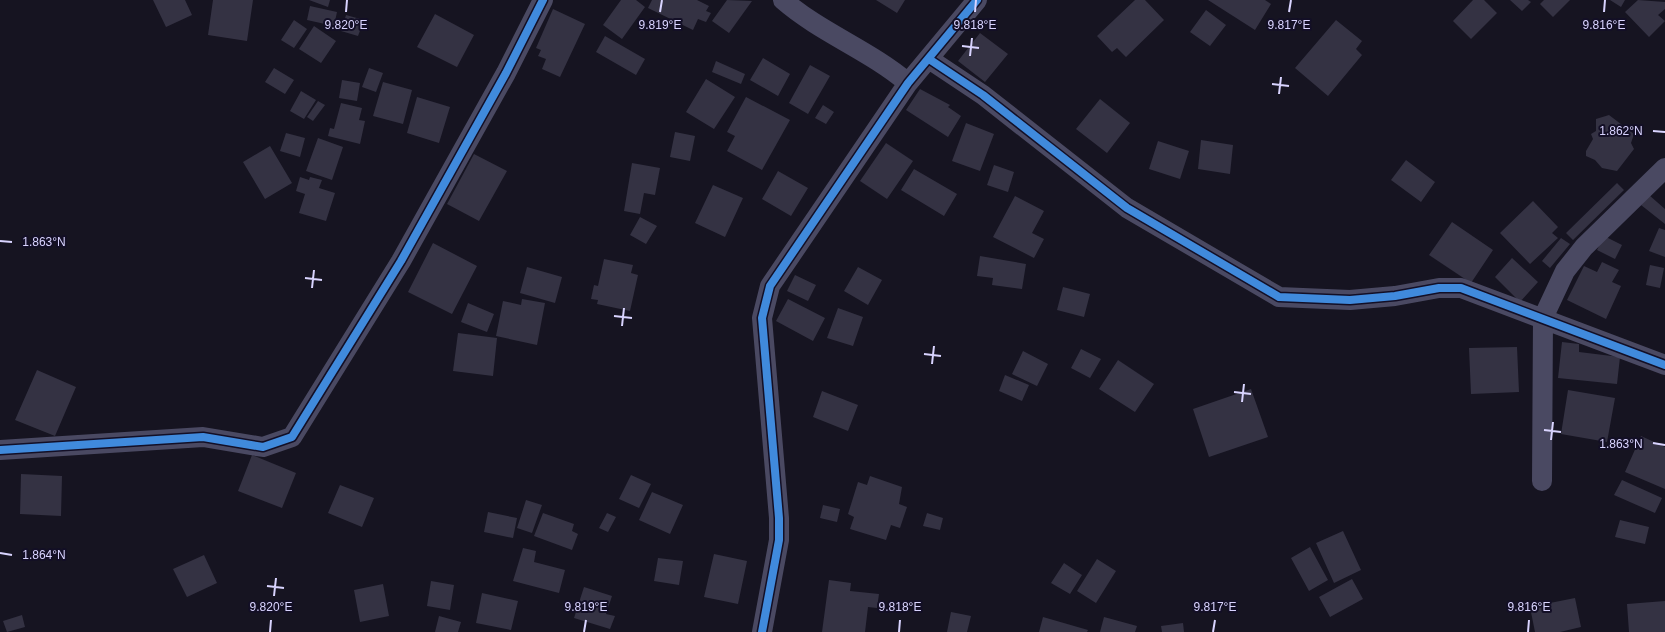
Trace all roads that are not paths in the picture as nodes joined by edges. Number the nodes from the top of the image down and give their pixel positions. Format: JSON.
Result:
{"nodes":[{"id":1,"x":543,"y":0,"type":"edge"},
{"id":2,"x":783,"y":0,"type":"edge"},
{"id":3,"x":977,"y":0,"type":"edge"},
{"id":4,"x":929,"y":59,"type":"junction"},
{"id":5,"x":908,"y":83,"type":"junction"},
{"id":6,"x":1665,"y":168,"type":"edge"},
{"id":7,"x":1543,"y":318,"type":"junction"},
{"id":8,"x":1665,"y":365,"type":"edge"},
{"id":9,"x":0,"y":450,"type":"edge"},
{"id":10,"x":1542,"y":481,"type":"dead end"},
{"id":11,"x":762,"y":632,"type":"edge"}],
"edges":[{"from":1,"to":9,"type":"street"},
{"from":2,"to":5,"type":"street"},
{"from":3,"to":4,"type":"street"},
{"from":4,"to":5,"type":"street"},
{"from":4,"to":7,"type":"street"},
{"from":5,"to":11,"type":"street"},
{"from":6,"to":7,"type":"street"},
{"from":7,"to":8,"type":"street"},
{"from":7,"to":10,"type":"street"}]}
